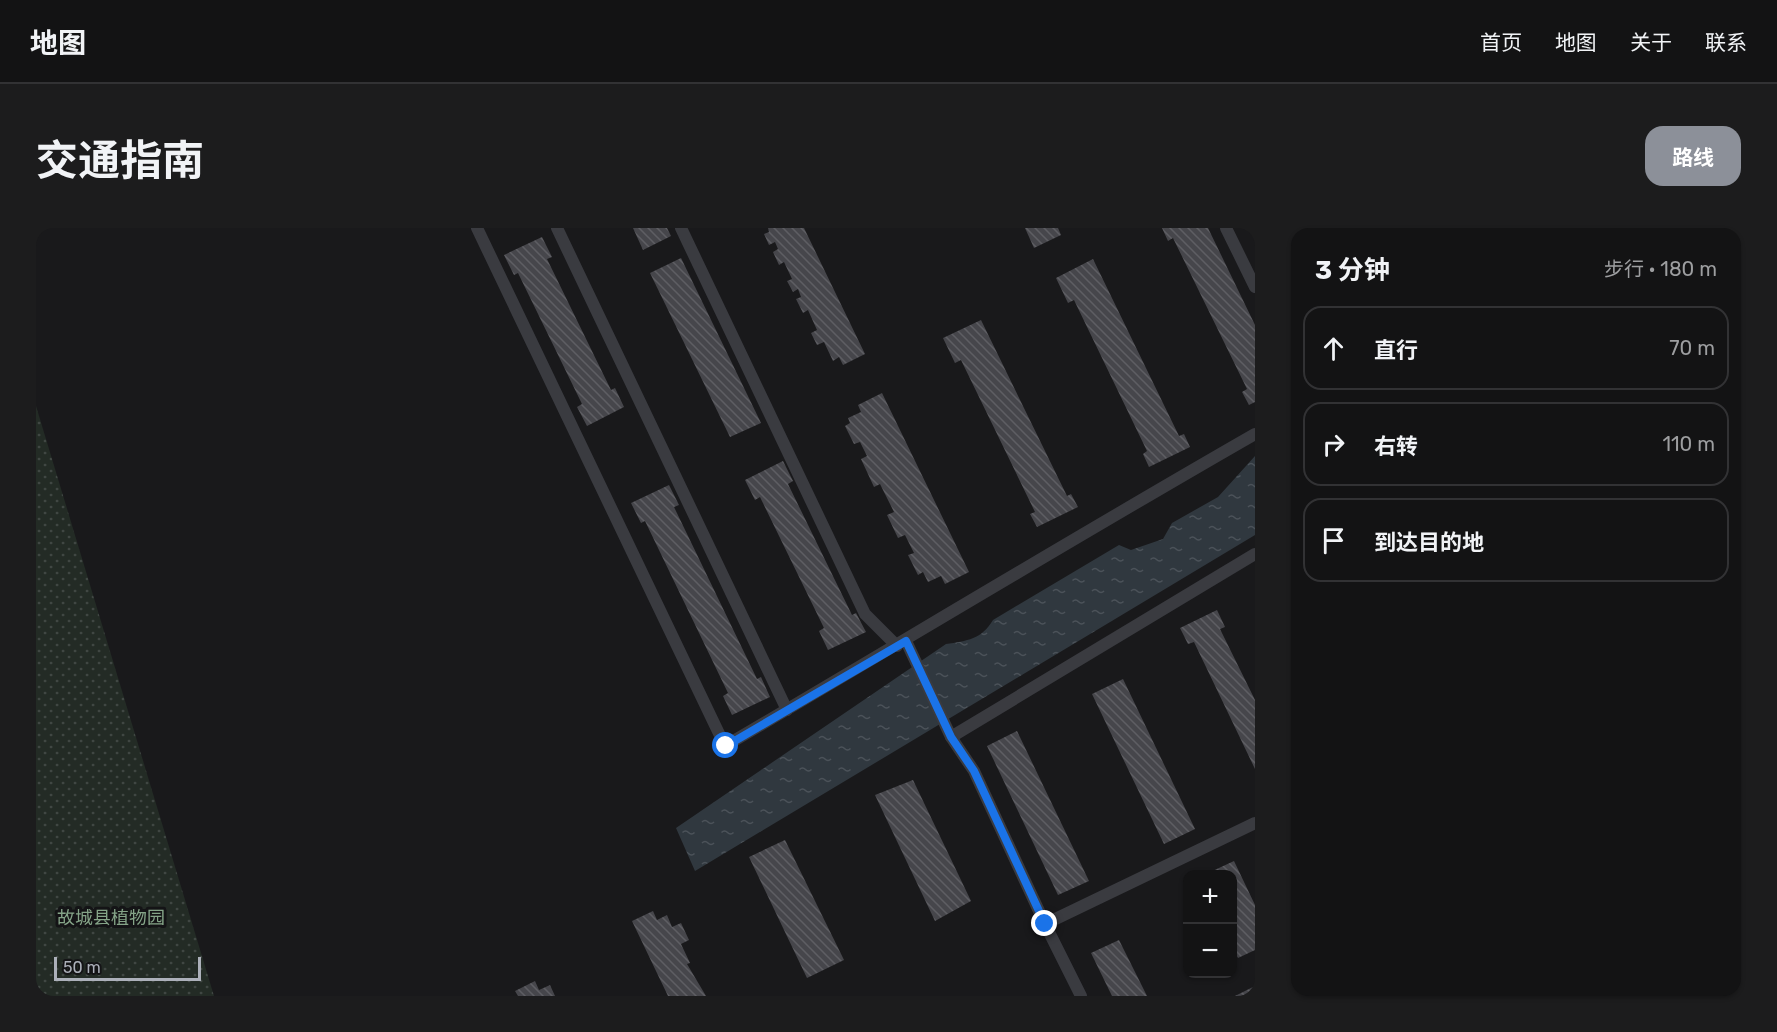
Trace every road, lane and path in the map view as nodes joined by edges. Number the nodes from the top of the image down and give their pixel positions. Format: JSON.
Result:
{"nodes":[{"id":1,"x":477,"y":228,"type":"edge"},
{"id":2,"x":489,"y":228,"type":"edge"},
{"id":3,"x":557,"y":228,"type":"edge"},
{"id":4,"x":681,"y":228,"type":"edge"},
{"id":5,"x":1226,"y":228,"type":"edge"},
{"id":6,"x":485,"y":244,"type":"junction"},
{"id":7,"x":1255,"y":287,"type":"edge"},
{"id":8,"x":1255,"y":434,"type":"edge"},
{"id":9,"x":1255,"y":554,"type":"edge"},
{"id":10,"x":901,"y":644,"type":"junction"},
{"id":11,"x":787,"y":710,"type":"junction"},
{"id":12,"x":951,"y":737,"type":"junction"},
{"id":13,"x":1255,"y":823,"type":"edge"},
{"id":14,"x":1045,"y":924,"type":"junction"},
{"id":15,"x":1081,"y":996,"type":"edge"}],
"edges":[{"from":1,"to":6,"type":"lane"},
{"from":2,"to":6,"type":"lane"},
{"from":3,"to":11,"type":"lane"},
{"from":4,"to":10,"type":"lane"},
{"from":5,"to":7,"type":"lane"},
{"from":6,"to":11,"type":"lane"},
{"from":8,"to":10,"type":"lane"},
{"from":9,"to":12,"type":"lane"},
{"from":10,"to":11,"type":"lane"},
{"from":10,"to":12,"type":"lane"},
{"from":12,"to":14,"type":"lane"},
{"from":13,"to":14,"type":"lane"},
{"from":14,"to":15,"type":"lane"}]}
